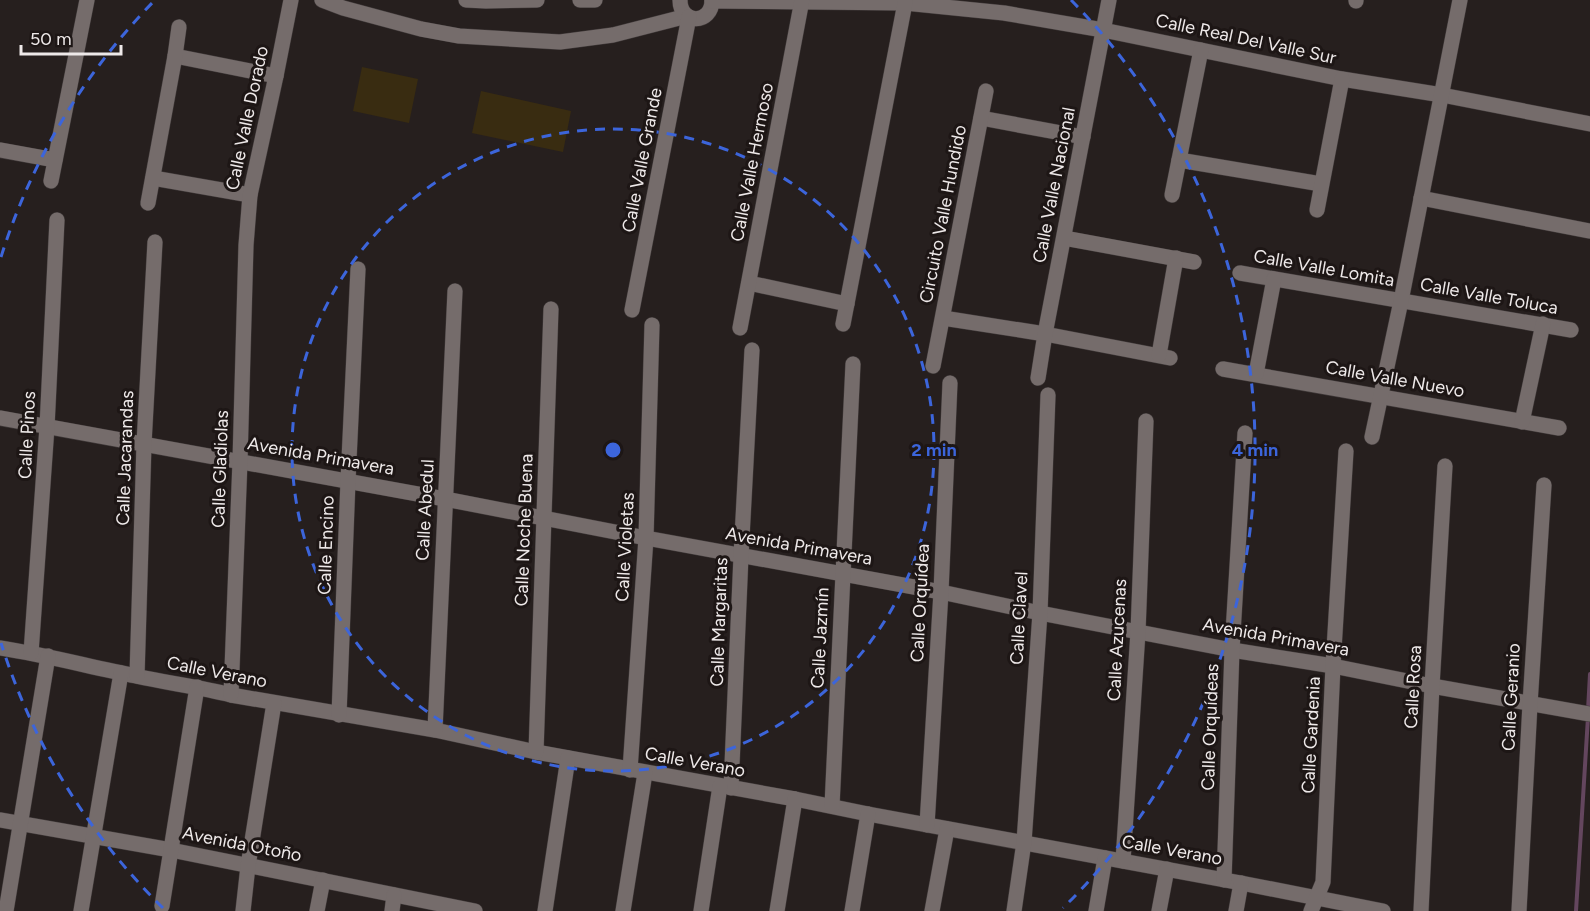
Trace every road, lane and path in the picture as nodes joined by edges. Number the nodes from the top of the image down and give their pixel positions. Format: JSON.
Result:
{"nodes":[{"id":1,"x":87,"y":0,"type":"edge"},
{"id":2,"x":291,"y":0,"type":"edge"},
{"id":3,"x":322,"y":0,"type":"edge"},
{"id":4,"x":466,"y":0,"type":"edge"},
{"id":5,"x":537,"y":0,"type":"edge"},
{"id":6,"x":580,"y":0,"type":"edge"},
{"id":7,"x":586,"y":0,"type":"edge"},
{"id":8,"x":595,"y":0,"type":"edge"},
{"id":9,"x":680,"y":0,"type":"edge"},
{"id":10,"x":1109,"y":0,"type":"edge"},
{"id":11,"x":1460,"y":0,"type":"edge"},
{"id":12,"x":486,"y":1,"type":"edge"},
{"id":13,"x":712,"y":1,"type":"edge"},
{"id":14,"x":802,"y":1,"type":"edge"},
{"id":15,"x":905,"y":3,"type":"junction"},
{"id":16,"x":1005,"y":6,"type":"edge"},
{"id":17,"x":688,"y":17,"type":"junction"},
{"id":18,"x":179,"y":27,"type":"dead end"},
{"id":19,"x":1103,"y":30,"type":"junction"},
{"id":20,"x":1202,"y":50,"type":"junction"},
{"id":21,"x":175,"y":56,"type":"junction"},
{"id":22,"x":276,"y":76,"type":"junction"},
{"id":23,"x":1342,"y":79,"type":"junction"},
{"id":24,"x":986,"y":91,"type":"dead end"},
{"id":25,"x":1442,"y":95,"type":"junction"},
{"id":26,"x":981,"y":118,"type":"junction"},
{"id":27,"x":1590,"y":124,"type":"edge"},
{"id":28,"x":1083,"y":137,"type":"junction"},
{"id":29,"x":0,"y":150,"type":"edge"},
{"id":30,"x":55,"y":160,"type":"junction"},
{"id":31,"x":1179,"y":160,"type":"junction"},
{"id":32,"x":153,"y":178,"type":"junction"},
{"id":33,"x":51,"y":181,"type":"dead end"},
{"id":34,"x":1321,"y":184,"type":"junction"},
{"id":35,"x":250,"y":195,"type":"junction"},
{"id":36,"x":1172,"y":195,"type":"dead end"},
{"id":37,"x":1421,"y":198,"type":"junction"},
{"id":38,"x":148,"y":202,"type":"dead end"},
{"id":39,"x":1317,"y":210,"type":"dead end"},
{"id":40,"x":57,"y":220,"type":"dead end"},
{"id":41,"x":1589,"y":231,"type":"edge"},
{"id":42,"x":1064,"y":238,"type":"junction"},
{"id":43,"x":155,"y":242,"type":"dead end"},
{"id":44,"x":246,"y":245,"type":"joint"},
{"id":45,"x":1176,"y":258,"type":"junction"},
{"id":46,"x":1194,"y":262,"type":"dead end"},
{"id":47,"x":358,"y":269,"type":"dead end"},
{"id":48,"x":1240,"y":273,"type":"dead end"},
{"id":49,"x":1274,"y":279,"type":"junction"},
{"id":50,"x":749,"y":283,"type":"junction"},
{"id":51,"x":455,"y":291,"type":"dead end"},
{"id":52,"x":1401,"y":301,"type":"junction"},
{"id":53,"x":847,"y":304,"type":"junction"},
{"id":54,"x":551,"y":309,"type":"dead end"},
{"id":55,"x":632,"y":310,"type":"dead end"},
{"id":56,"x":943,"y":318,"type":"junction"},
{"id":57,"x":843,"y":324,"type":"dead end"},
{"id":58,"x":1543,"y":324,"type":"junction"},
{"id":59,"x":652,"y":325,"type":"dead end"},
{"id":60,"x":740,"y":328,"type":"dead end"},
{"id":61,"x":1571,"y":330,"type":"dead end"},
{"id":62,"x":1045,"y":334,"type":"junction"},
{"id":63,"x":752,"y":350,"type":"dead end"},
{"id":64,"x":853,"y":364,"type":"dead end"},
{"id":65,"x":933,"y":366,"type":"dead end"},
{"id":66,"x":1223,"y":369,"type":"dead end"},
{"id":67,"x":1256,"y":374,"type":"junction"},
{"id":68,"x":1038,"y":378,"type":"dead end"},
{"id":69,"x":950,"y":383,"type":"dead end"},
{"id":70,"x":1048,"y":395,"type":"dead end"},
{"id":71,"x":1381,"y":396,"type":"junction"},
{"id":72,"x":0,"y":418,"type":"edge"},
{"id":73,"x":1146,"y":421,"type":"dead end"},
{"id":74,"x":1522,"y":422,"type":"junction"},
{"id":75,"x":47,"y":427,"type":"junction"},
{"id":76,"x":1559,"y":428,"type":"dead end"},
{"id":77,"x":1245,"y":433,"type":"dead end"},
{"id":78,"x":1372,"y":437,"type":"dead end"},
{"id":79,"x":144,"y":444,"type":"junction"},
{"id":80,"x":1346,"y":451,"type":"dead end"},
{"id":81,"x":240,"y":461,"type":"junction"},
{"id":82,"x":1445,"y":466,"type":"dead end"},
{"id":83,"x":348,"y":481,"type":"junction"},
{"id":84,"x":1544,"y":485,"type":"dead end"},
{"id":85,"x":445,"y":499,"type":"junction"},
{"id":86,"x":543,"y":517,"type":"junction"},
{"id":87,"x":646,"y":538,"type":"junction"},
{"id":88,"x":741,"y":556,"type":"junction"},
{"id":89,"x":843,"y":574,"type":"junction"},
{"id":90,"x":941,"y":592,"type":"junction"},
{"id":91,"x":1040,"y":614,"type":"junction"},
{"id":92,"x":1138,"y":632,"type":"junction"},
{"id":93,"x":0,"y":648,"type":"edge"},
{"id":94,"x":1232,"y":650,"type":"junction"},
{"id":95,"x":31,"y":653,"type":"junction"},
{"id":96,"x":48,"y":656,"type":"junction"},
{"id":97,"x":1333,"y":666,"type":"junction"},
{"id":98,"x":121,"y":673,"type":"junction"},
{"id":99,"x":136,"y":676,"type":"junction"},
{"id":100,"x":1432,"y":686,"type":"junction"},
{"id":101,"x":197,"y":687,"type":"junction"},
{"id":102,"x":231,"y":695,"type":"junction"},
{"id":103,"x":274,"y":703,"type":"junction"},
{"id":104,"x":1530,"y":704,"type":"junction"},
{"id":105,"x":1584,"y":714,"type":"edge"},
{"id":106,"x":339,"y":715,"type":"junction"},
{"id":107,"x":435,"y":730,"type":"junction"},
{"id":108,"x":536,"y":752,"type":"junction"},
{"id":109,"x":568,"y":758,"type":"junction"},
{"id":110,"x":637,"y":771,"type":"junction"},
{"id":111,"x":726,"y":787,"type":"junction"},
{"id":112,"x":795,"y":799,"type":"junction"},
{"id":113,"x":832,"y":806,"type":"junction"},
{"id":114,"x":868,"y":814,"type":"junction"},
{"id":115,"x":0,"y":820,"type":"edge"},
{"id":116,"x":21,"y":824,"type":"junction"},
{"id":117,"x":927,"y":825,"type":"junction"},
{"id":118,"x":947,"y":829,"type":"junction"},
{"id":119,"x":94,"y":837,"type":"junction"},
{"id":120,"x":1024,"y":842,"type":"junction"},
{"id":121,"x":171,"y":850,"type":"junction"},
{"id":122,"x":1105,"y":858,"type":"junction"},
{"id":123,"x":1123,"y":861,"type":"junction"},
{"id":124,"x":248,"y":866,"type":"junction"},
{"id":125,"x":1167,"y":869,"type":"junction"},
{"id":126,"x":323,"y":880,"type":"junction"},
{"id":127,"x":1224,"y":880,"type":"junction"},
{"id":128,"x":1241,"y":883,"type":"junction"},
{"id":129,"x":394,"y":895,"type":"junction"},
{"id":130,"x":1313,"y":904,"type":"edge"},
{"id":131,"x":162,"y":906,"type":"dead end"},
{"id":132,"x":471,"y":910,"type":"edge"},
{"id":133,"x":6,"y":911,"type":"edge"},
{"id":134,"x":81,"y":911,"type":"edge"},
{"id":135,"x":243,"y":911,"type":"edge"},
{"id":136,"x":317,"y":911,"type":"edge"},
{"id":137,"x":392,"y":911,"type":"edge"},
{"id":138,"x":545,"y":911,"type":"edge"},
{"id":139,"x":623,"y":911,"type":"edge"},
{"id":140,"x":701,"y":911,"type":"edge"},
{"id":141,"x":777,"y":911,"type":"edge"},
{"id":142,"x":852,"y":911,"type":"edge"},
{"id":143,"x":932,"y":911,"type":"edge"},
{"id":144,"x":1014,"y":911,"type":"edge"},
{"id":145,"x":1096,"y":911,"type":"edge"},
{"id":146,"x":1159,"y":911,"type":"edge"},
{"id":147,"x":1236,"y":911,"type":"edge"},
{"id":148,"x":1383,"y":911,"type":"edge"},
{"id":149,"x":1421,"y":911,"type":"edge"},
{"id":150,"x":1519,"y":911,"type":"edge"}],
"edges":[{"from":1,"to":30,"type":"street"},
{"from":2,"to":22,"type":"street","name":"Calle Valle Dorado"},
{"from":3,"to":17,"type":"street"},
{"from":4,"to":12,"type":"street"},
{"from":5,"to":12,"type":"street"},
{"from":6,"to":7,"type":"street"},
{"from":7,"to":8,"type":"street"},
{"from":9,"to":17,"type":"street"},
{"from":10,"to":19,"type":"street","name":"Calle Valle Nacional"},
{"from":11,"to":25,"type":"street"},
{"from":13,"to":14,"type":"street","name":"Calle Real Del Valle Sur"},
{"from":13,"to":17,"type":"street"},
{"from":14,"to":15,"type":"street","name":"Calle Real Del Valle Sur"},
{"from":14,"to":50,"type":"street","name":"Calle Valle Hermoso"},
{"from":15,"to":16,"type":"street","name":"Calle Real Del Valle Sur"},
{"from":15,"to":53,"type":"street"},
{"from":16,"to":19,"type":"street","name":"Calle Real Del Valle Sur"},
{"from":17,"to":55,"type":"street","name":"Calle Valle Grande"},
{"from":18,"to":21,"type":"street"},
{"from":19,"to":20,"type":"street","name":"Calle Real Del Valle Sur"},
{"from":19,"to":28,"type":"street","name":"Calle Valle Nacional"},
{"from":20,"to":23,"type":"street","name":"Calle Real Del Valle Sur"},
{"from":20,"to":31,"type":"street"},
{"from":21,"to":22,"type":"street"},
{"from":21,"to":32,"type":"street"},
{"from":22,"to":35,"type":"street","name":"Calle Valle Dorado"},
{"from":23,"to":25,"type":"street","name":"Calle Real Del Valle Sur"},
{"from":23,"to":34,"type":"street"},
{"from":24,"to":26,"type":"street","name":"Circuito Valle Hundido"},
{"from":25,"to":27,"type":"street","name":"Calle Real Del Valle Sur"},
{"from":25,"to":37,"type":"street"},
{"from":26,"to":28,"type":"street","name":"Circuito Valle Hundido"},
{"from":26,"to":56,"type":"street","name":"Circuito Valle Hundido"},
{"from":28,"to":42,"type":"street","name":"Calle Valle Nacional"},
{"from":29,"to":30,"type":"street"},
{"from":30,"to":33,"type":"street"},
{"from":31,"to":34,"type":"street"},
{"from":31,"to":36,"type":"street"},
{"from":32,"to":35,"type":"street"},
{"from":32,"to":38,"type":"street"},
{"from":34,"to":39,"type":"street"},
{"from":35,"to":44,"type":"street","name":"Calle Valle Dorado"},
{"from":37,"to":41,"type":"street"},
{"from":37,"to":52,"type":"street"},
{"from":40,"to":75,"type":"street","name":"Calle Pinos"},
{"from":42,"to":45,"type":"street"},
{"from":42,"to":62,"type":"street","name":"Calle Valle Nacional"},
{"from":43,"to":79,"type":"street","name":"Calle Jacarandas"},
{"from":44,"to":81,"type":"street","name":"Calle Gladiolas"},
{"from":45,"to":46,"type":"street"},
{"from":45,"to":62,"type":"street"},
{"from":47,"to":83,"type":"street","name":"Calle Encino"},
{"from":48,"to":49,"type":"street","name":"Calle Valle Lomita"},
{"from":49,"to":52,"type":"street","name":"Calle Valle Lomita"},
{"from":49,"to":67,"type":"street"},
{"from":50,"to":53,"type":"street"},
{"from":50,"to":60,"type":"street","name":"Calle Valle Hermoso"},
{"from":51,"to":85,"type":"street","name":"Calle Abedul"},
{"from":52,"to":58,"type":"street","name":"Calle Valle Toluca"},
{"from":52,"to":71,"type":"street"},
{"from":53,"to":57,"type":"street"},
{"from":54,"to":86,"type":"street","name":"Calle Noche Buena"},
{"from":56,"to":62,"type":"street","name":"Circuito Valle Hundido"},
{"from":56,"to":65,"type":"street","name":"Circuito Valle Hundido"},
{"from":58,"to":61,"type":"street","name":"Calle Valle Toluca"},
{"from":58,"to":74,"type":"street"},
{"from":59,"to":87,"type":"street","name":"Calle Violetas"},
{"from":62,"to":68,"type":"street","name":"Calle Valle Nacional"},
{"from":63,"to":88,"type":"street","name":"Calle Margaritas"},
{"from":64,"to":89,"type":"street","name":"Calle Jazmín"},
{"from":66,"to":67,"type":"street","name":"Calle Valle Nuevo"},
{"from":67,"to":71,"type":"street","name":"Calle Valle Nuevo"},
{"from":69,"to":90,"type":"street","name":"Calle Orquídea"},
{"from":70,"to":91,"type":"street","name":"Calle Clavel"},
{"from":71,"to":74,"type":"street","name":"Calle Valle Nuevo"},
{"from":71,"to":78,"type":"street"},
{"from":72,"to":75,"type":"street","name":"Avenida Primavera"},
{"from":73,"to":92,"type":"street","name":"Calle Azucenas"},
{"from":74,"to":76,"type":"street","name":"Calle Valle Nuevo"},
{"from":75,"to":79,"type":"street","name":"Avenida Primavera"},
{"from":75,"to":95,"type":"street","name":"Calle Pinos"},
{"from":77,"to":94,"type":"street","name":"Calle Orquídeas"},
{"from":79,"to":81,"type":"street","name":"Avenida Primavera"},
{"from":79,"to":99,"type":"street","name":"Calle Jacarandas"},
{"from":80,"to":97,"type":"street","name":"Calle Gardenia"},
{"from":81,"to":83,"type":"street","name":"Avenida Primavera"},
{"from":81,"to":102,"type":"street","name":"Calle Gladiolas"},
{"from":82,"to":100,"type":"street","name":"Calle Rosa"},
{"from":83,"to":85,"type":"street","name":"Avenida Primavera"},
{"from":83,"to":106,"type":"street","name":"Calle Encino"},
{"from":84,"to":104,"type":"street","name":"Calle Geranio"},
{"from":85,"to":86,"type":"street","name":"Avenida Primavera"},
{"from":85,"to":107,"type":"street","name":"Calle Abedul"},
{"from":86,"to":87,"type":"street","name":"Avenida Primavera"},
{"from":86,"to":108,"type":"street","name":"Calle Noche Buena"},
{"from":87,"to":88,"type":"street","name":"Avenida Primavera"},
{"from":87,"to":110,"type":"street","name":"Calle Violetas"},
{"from":88,"to":89,"type":"street","name":"Avenida Primavera"},
{"from":88,"to":111,"type":"street","name":"Calle Margaritas"},
{"from":89,"to":90,"type":"street","name":"Avenida Primavera"},
{"from":89,"to":113,"type":"street","name":"Calle Jazmín"},
{"from":90,"to":91,"type":"street","name":"Avenida Primavera"},
{"from":90,"to":117,"type":"street","name":"Calle Orquídea"},
{"from":91,"to":92,"type":"street","name":"Avenida Primavera"},
{"from":91,"to":120,"type":"street","name":"Calle Clavel"},
{"from":92,"to":94,"type":"street","name":"Avenida Primavera"},
{"from":92,"to":123,"type":"street","name":"Calle Azucenas"},
{"from":93,"to":95,"type":"street","name":"Calle Verano"},
{"from":94,"to":97,"type":"street","name":"Avenida Primavera"},
{"from":94,"to":127,"type":"street","name":"Calle Orquídeas"},
{"from":95,"to":96,"type":"street","name":"Calle Verano"},
{"from":96,"to":98,"type":"street","name":"Calle Verano"},
{"from":96,"to":116,"type":"street"},
{"from":97,"to":100,"type":"street","name":"Avenida Primavera"},
{"from":97,"to":130,"type":"street","name":"Calle Gardenia"},
{"from":98,"to":99,"type":"street","name":"Calle Verano"},
{"from":98,"to":119,"type":"street"},
{"from":99,"to":101,"type":"street","name":"Calle Verano"},
{"from":100,"to":104,"type":"street","name":"Avenida Primavera"},
{"from":100,"to":149,"type":"street","name":"Calle Rosa"},
{"from":101,"to":102,"type":"street","name":"Calle Verano"},
{"from":101,"to":121,"type":"street"},
{"from":102,"to":103,"type":"street","name":"Calle Verano"},
{"from":103,"to":106,"type":"street","name":"Calle Verano"},
{"from":103,"to":124,"type":"street"},
{"from":104,"to":105,"type":"street","name":"Avenida Primavera"},
{"from":104,"to":150,"type":"street","name":"Calle Geranio"},
{"from":106,"to":107,"type":"street","name":"Calle Verano"},
{"from":107,"to":108,"type":"street","name":"Calle Verano"},
{"from":108,"to":109,"type":"street","name":"Calle Verano"},
{"from":109,"to":110,"type":"street","name":"Calle Verano"},
{"from":109,"to":138,"type":"street"},
{"from":110,"to":111,"type":"street","name":"Calle Verano"},
{"from":110,"to":139,"type":"street","name":"Calle Violetas"},
{"from":111,"to":112,"type":"street","name":"Calle Verano"},
{"from":111,"to":140,"type":"street","name":"Calle Margaritas"},
{"from":112,"to":113,"type":"street","name":"Calle Verano"},
{"from":112,"to":141,"type":"street"},
{"from":113,"to":114,"type":"street","name":"Calle Verano"},
{"from":114,"to":117,"type":"street","name":"Calle Verano"},
{"from":114,"to":142,"type":"street"},
{"from":115,"to":116,"type":"street","name":"Avenida Otoño"},
{"from":116,"to":119,"type":"street","name":"Avenida Otoño"},
{"from":116,"to":133,"type":"street"},
{"from":117,"to":118,"type":"street","name":"Calle Verano"},
{"from":118,"to":120,"type":"street","name":"Calle Verano"},
{"from":118,"to":143,"type":"street"},
{"from":119,"to":121,"type":"street","name":"Avenida Otoño"},
{"from":119,"to":134,"type":"street"},
{"from":120,"to":122,"type":"street","name":"Calle Verano"},
{"from":120,"to":144,"type":"street","name":"Calle Clavel"},
{"from":121,"to":124,"type":"street","name":"Avenida Otoño"},
{"from":121,"to":131,"type":"street"},
{"from":122,"to":123,"type":"street","name":"Calle Verano"},
{"from":122,"to":145,"type":"street"},
{"from":123,"to":125,"type":"street","name":"Calle Verano"},
{"from":124,"to":126,"type":"street","name":"Avenida Otoño"},
{"from":124,"to":135,"type":"street"},
{"from":125,"to":127,"type":"street","name":"Calle Verano"},
{"from":125,"to":146,"type":"street"},
{"from":126,"to":129,"type":"street","name":"Avenida Otoño"},
{"from":126,"to":136,"type":"street"},
{"from":127,"to":128,"type":"street","name":"Calle Verano"},
{"from":128,"to":130,"type":"street","name":"Calle Verano"},
{"from":128,"to":147,"type":"street"},
{"from":129,"to":132,"type":"street","name":"Avenida Otoño"},
{"from":129,"to":137,"type":"street"},
{"from":130,"to":148,"type":"street","name":"Calle Verano"}]}
